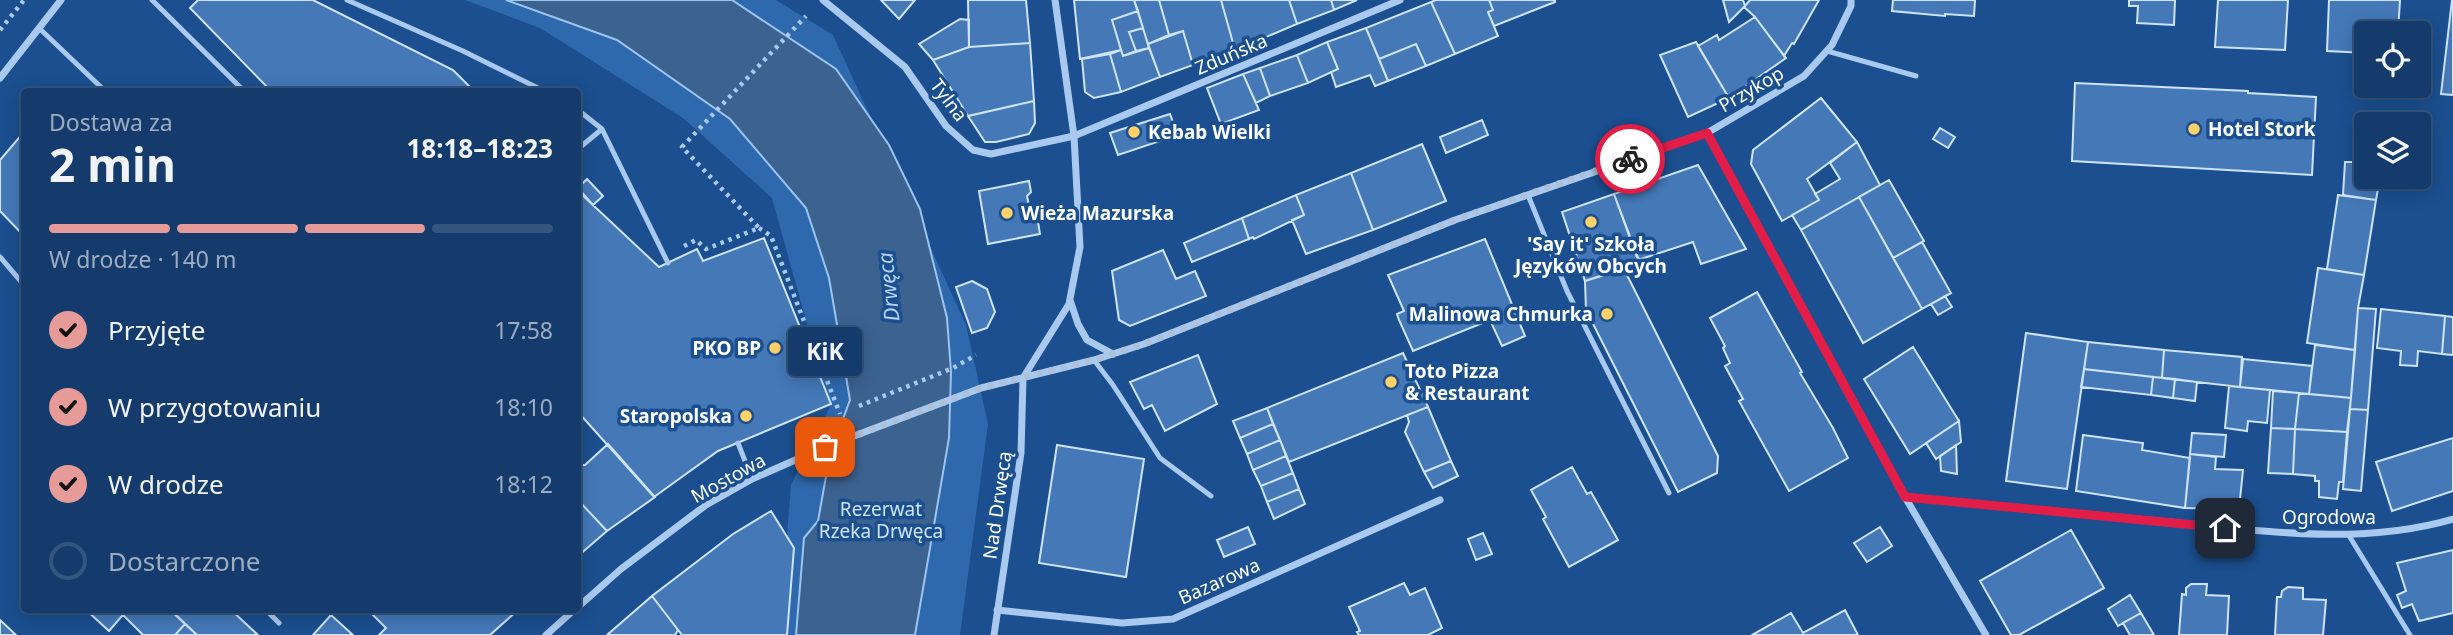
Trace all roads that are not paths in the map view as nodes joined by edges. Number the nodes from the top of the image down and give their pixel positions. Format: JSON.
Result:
{"nodes":[{"id":1,"x":61,"y":0,"type":"edge"},
{"id":2,"x":152,"y":0,"type":"edge"},
{"id":3,"x":347,"y":0,"type":"edge"},
{"id":4,"x":823,"y":0,"type":"edge"},
{"id":5,"x":1055,"y":0,"type":"edge"},
{"id":6,"x":1400,"y":0,"type":"edge"},
{"id":7,"x":1851,"y":0,"type":"edge"},
{"id":8,"x":40,"y":28,"type":"junction"},
{"id":9,"x":1827,"y":51,"type":"junction"},
{"id":10,"x":1916,"y":76,"type":"dead end"},
{"id":11,"x":0,"y":78,"type":"edge"},
{"id":12,"x":102,"y":88,"type":"edge"},
{"id":13,"x":241,"y":88,"type":"edge"},
{"id":14,"x":538,"y":88,"type":"edge"},
{"id":15,"x":581,"y":112,"type":"edge"},
{"id":16,"x":602,"y":129,"type":"junction"},
{"id":17,"x":1707,"y":133,"type":"junction"},
{"id":18,"x":1074,"y":136,"type":"junction"},
{"id":19,"x":581,"y":146,"type":"edge"},
{"id":20,"x":1528,"y":195,"type":"junction"},
{"id":21,"x":0,"y":257,"type":"edge"},
{"id":22,"x":668,"y":262,"type":"dead end"},
{"id":23,"x":21,"y":282,"type":"edge"},
{"id":24,"x":1070,"y":300,"type":"junction"},
{"id":25,"x":1113,"y":354,"type":"junction"},
{"id":26,"x":1094,"y":360,"type":"junction"},
{"id":27,"x":1023,"y":379,"type":"junction"},
{"id":28,"x":956,"y":398,"type":"joint"},
{"id":29,"x":738,"y":443,"type":"dead end"},
{"id":30,"x":752,"y":479,"type":"junction"},
{"id":31,"x":1669,"y":492,"type":"dead end"},
{"id":32,"x":1211,"y":496,"type":"dead end"},
{"id":33,"x":1905,"y":497,"type":"junction"},
{"id":34,"x":1440,"y":500,"type":"dead end"},
{"id":35,"x":2453,"y":519,"type":"edge"},
{"id":36,"x":2348,"y":534,"type":"junction"},
{"id":37,"x":581,"y":604,"type":"edge"},
{"id":38,"x":997,"y":610,"type":"junction"},
{"id":39,"x":269,"y":613,"type":"edge"},
{"id":40,"x":570,"y":613,"type":"edge"},
{"id":41,"x":279,"y":623,"type":"dead end"},
{"id":42,"x":546,"y":635,"type":"edge"},
{"id":43,"x":994,"y":635,"type":"edge"},
{"id":44,"x":1986,"y":635,"type":"edge"},
{"id":45,"x":2410,"y":635,"type":"edge"}],
"edges":[{"from":1,"to":8,"type":"street"},
{"from":2,"to":13,"type":"lane"},
{"from":3,"to":14,"type":"lane"},
{"from":4,"to":18,"type":"street","name":"Tylna"},
{"from":5,"to":18,"type":"street"},
{"from":6,"to":18,"type":"street","name":"Zduńska"},
{"from":7,"to":9,"type":"street","name":"Przykop"},
{"from":8,"to":11,"type":"street"},
{"from":8,"to":12,"type":"lane"},
{"from":9,"to":10,"type":"lane"},
{"from":9,"to":17,"type":"street","name":"Przykop"},
{"from":15,"to":16,"type":"lane"},
{"from":16,"to":19,"type":"lane"},
{"from":16,"to":22,"type":"lane"},
{"from":17,"to":20,"type":"street","name":"Przykop"},
{"from":17,"to":33,"type":"street"},
{"from":18,"to":24,"type":"street"},
{"from":20,"to":25,"type":"street","name":"Przykop"},
{"from":20,"to":31,"type":"lane"},
{"from":21,"to":23,"type":"lane"},
{"from":24,"to":25,"type":"street"},
{"from":24,"to":27,"type":"street"},
{"from":25,"to":26,"type":"street","name":"Przykop"},
{"from":26,"to":27,"type":"street","name":"Przykop"},
{"from":26,"to":32,"type":"lane"},
{"from":27,"to":28,"type":"street","name":"Przykop"},
{"from":27,"to":38,"type":"street","name":"Nad Drwęcą"},
{"from":28,"to":30,"type":"street","name":"Mostowa"},
{"from":29,"to":30,"type":"lane"},
{"from":30,"to":37,"type":"street","name":"Mostowa"},
{"from":33,"to":36,"type":"street","name":"Ogrodowa"},
{"from":33,"to":44,"type":"street"},
{"from":34,"to":38,"type":"street","name":"Bazarowa"},
{"from":35,"to":36,"type":"street","name":"Ogrodowa"},
{"from":36,"to":45,"type":"lane"},
{"from":38,"to":43,"type":"street","name":"Nad Drwęcą"},
{"from":39,"to":41,"type":"lane"},
{"from":40,"to":42,"type":"street","name":"Mostowa"}]}
